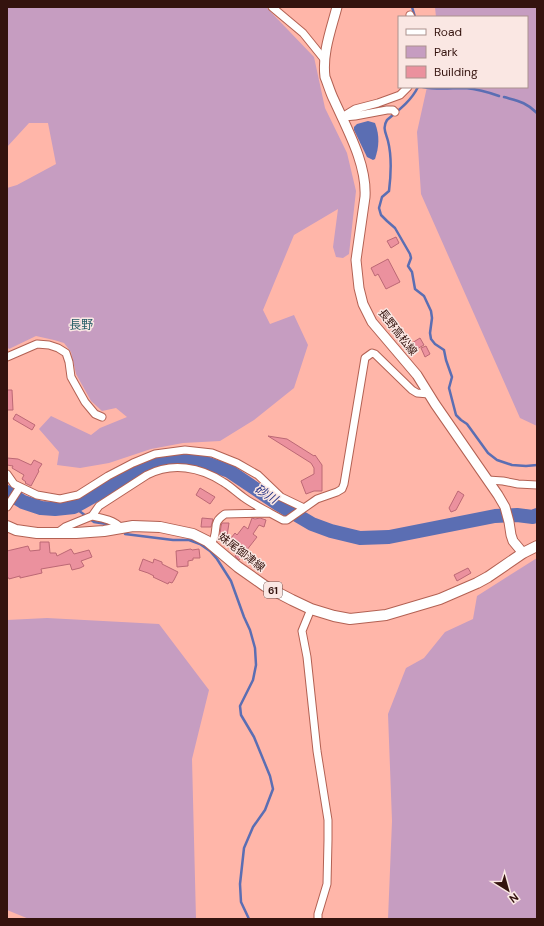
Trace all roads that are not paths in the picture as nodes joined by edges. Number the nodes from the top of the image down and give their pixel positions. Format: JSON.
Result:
{"nodes":[{"id":1,"x":272,"y":7,"type":"edge"},
{"id":2,"x":337,"y":7,"type":"edge"},
{"id":3,"x":324,"y":59,"type":"junction"},
{"id":4,"x":407,"y":88,"type":"edge"},
{"id":5,"x":394,"y":112,"type":"dead end"},
{"id":6,"x":342,"y":117,"type":"junction"},
{"id":7,"x":7,"y":357,"type":"edge"},
{"id":8,"x":429,"y":394,"type":"junction"},
{"id":9,"x":102,"y":417,"type":"dead end"},
{"id":10,"x":7,"y":474,"type":"edge"},
{"id":11,"x":488,"y":480,"type":"junction"},
{"id":12,"x":537,"y":485,"type":"edge"},
{"id":13,"x":20,"y":486,"type":"junction"},
{"id":14,"x":7,"y":506,"type":"edge"},
{"id":15,"x":304,"y":508,"type":"junction"},
{"id":16,"x":270,"y":513,"type":"junction"},
{"id":17,"x":92,"y":516,"type":"junction"},
{"id":18,"x":7,"y":526,"type":"edge"},
{"id":19,"x":121,"y":528,"type":"junction"},
{"id":20,"x":57,"y":533,"type":"junction"},
{"id":21,"x":211,"y":544,"type":"junction"},
{"id":22,"x":537,"y":546,"type":"edge"},
{"id":23,"x":523,"y":553,"type":"junction"},
{"id":24,"x":311,"y":608,"type":"junction"},
{"id":25,"x":318,"y":919,"type":"edge"}],
"edges":[{"from":1,"to":3,"type":"street"},
{"from":2,"to":3,"type":"main road","name":"長野高松線"},
{"from":3,"to":6,"type":"main road","name":"長野高松線"},
{"from":4,"to":6,"type":"street"},
{"from":5,"to":6,"type":"street"},
{"from":6,"to":8,"type":"main road","name":"長野高松線"},
{"from":7,"to":9,"type":"street"},
{"from":8,"to":11,"type":"main road","name":"長野高松線"},
{"from":8,"to":15,"type":"street"},
{"from":10,"to":13,"type":"street"},
{"from":11,"to":12,"type":"street"},
{"from":11,"to":23,"type":"main road","name":"長野高松線"},
{"from":13,"to":14,"type":"street"},
{"from":13,"to":15,"type":"street"},
{"from":15,"to":16,"type":"street"},
{"from":16,"to":17,"type":"street"},
{"from":16,"to":21,"type":"street"},
{"from":17,"to":19,"type":"street"},
{"from":17,"to":20,"type":"street"},
{"from":18,"to":20,"type":"main road","name":"妹尾御津線","number":"61"},
{"from":19,"to":20,"type":"main road","name":"妹尾御津線","number":"61"},
{"from":19,"to":21,"type":"main road","name":"妹尾御津線","number":"61"},
{"from":21,"to":24,"type":"main road","name":"妹尾御津線","number":"61"},
{"from":22,"to":23,"type":"main road","name":"妹尾御津線","number":"61"},
{"from":23,"to":24,"type":"main road","name":"妹尾御津線","number":"61"},
{"from":24,"to":25,"type":"street"}]}
